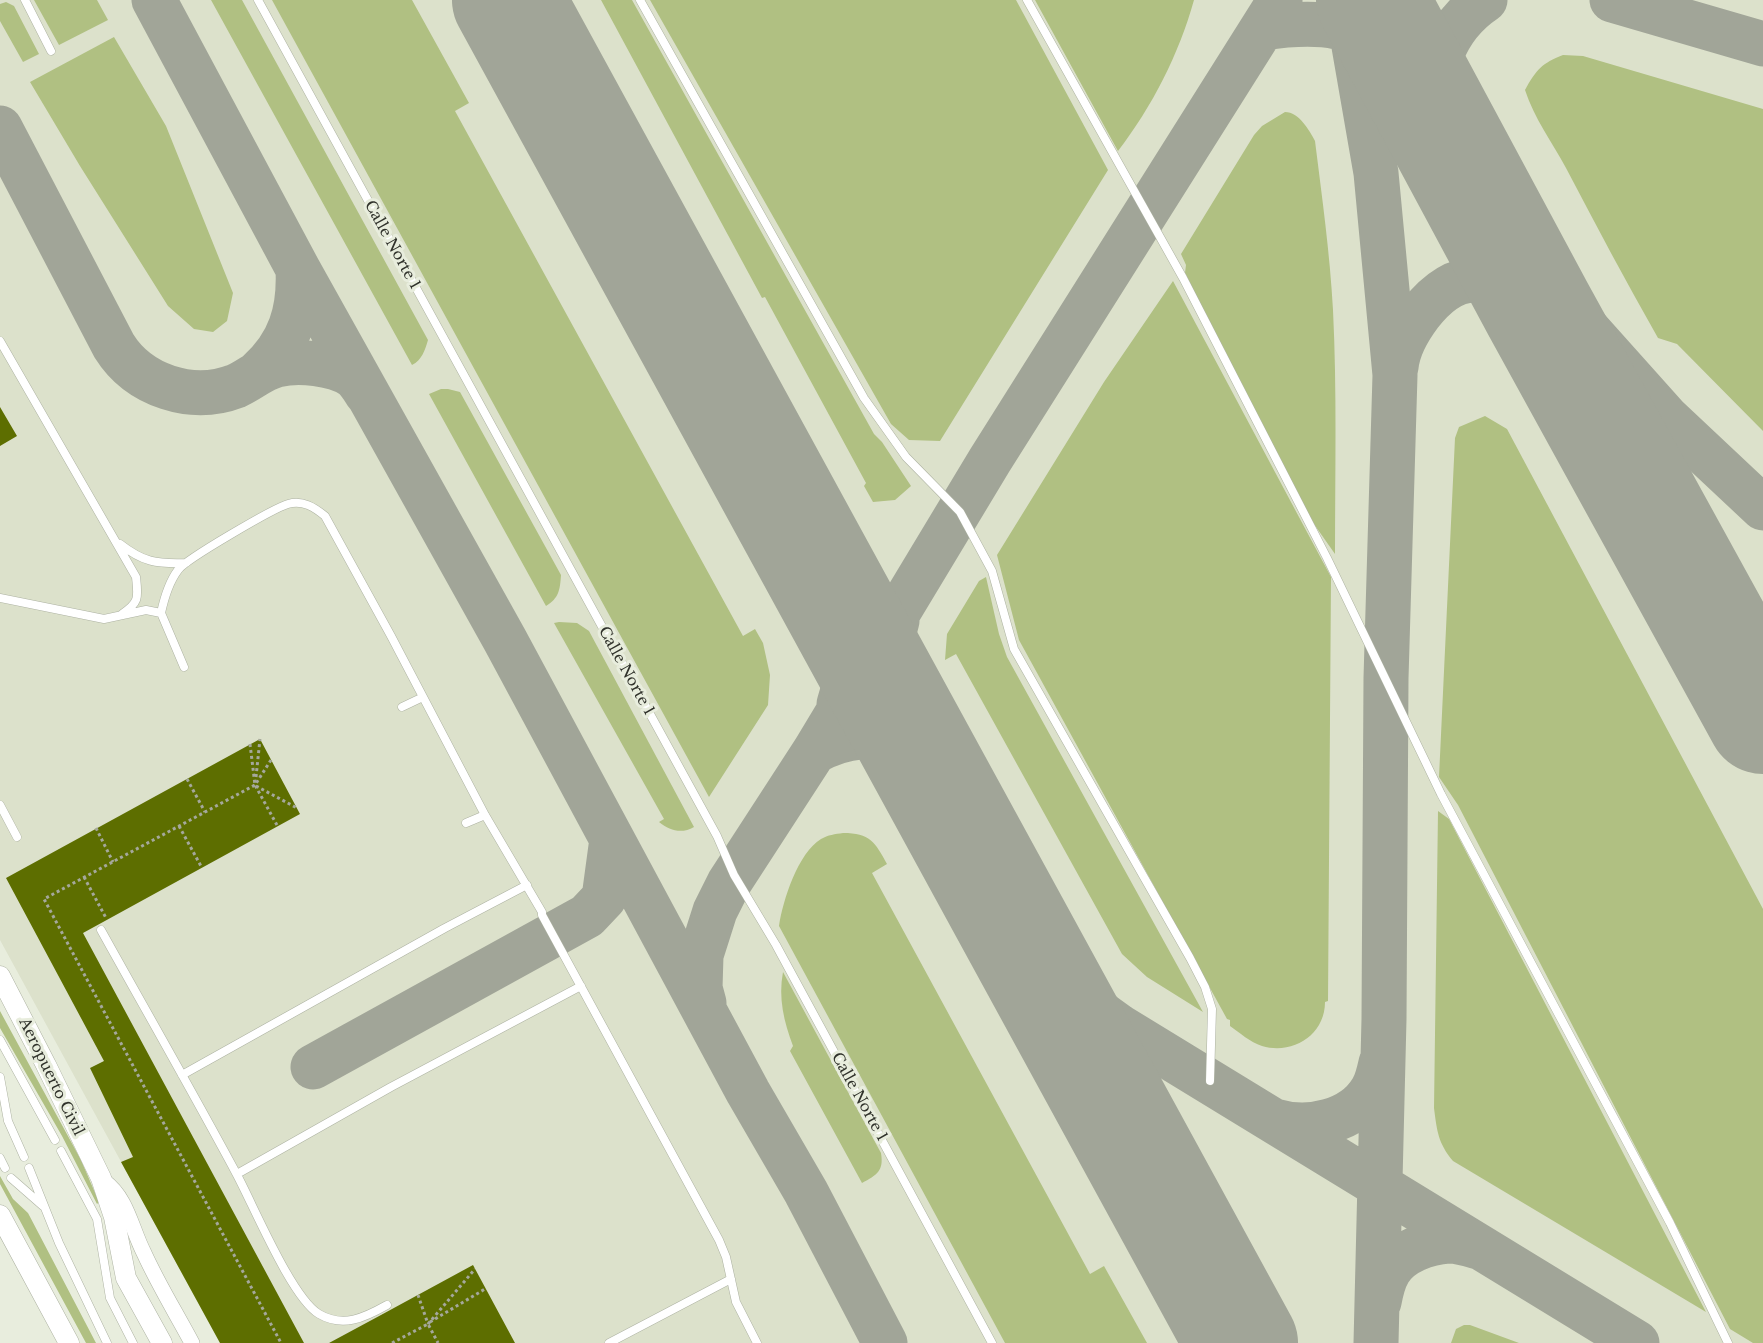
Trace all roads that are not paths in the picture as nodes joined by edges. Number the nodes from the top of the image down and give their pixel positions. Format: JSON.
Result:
{"nodes":[{"id":1,"x":25,"y":0,"type":"edge"},
{"id":2,"x":258,"y":0,"type":"edge"},
{"id":3,"x":640,"y":0,"type":"edge"},
{"id":4,"x":1027,"y":0,"type":"edge"},
{"id":5,"x":51,"y":51,"type":"dead end"},
{"id":6,"x":0,"y":341,"type":"edge"},
{"id":7,"x":116,"y":541,"type":"junction"},
{"id":8,"x":186,"y":563,"type":"junction"},
{"id":9,"x":0,"y":598,"type":"edge"},
{"id":10,"x":161,"y":613,"type":"junction"},
{"id":11,"x":119,"y":617,"type":"junction"},
{"id":12,"x":184,"y":667,"type":"dead end"},
{"id":13,"x":423,"y":697,"type":"junction"},
{"id":14,"x":402,"y":707,"type":"dead end"},
{"id":15,"x":0,"y":805,"type":"edge"},
{"id":16,"x":485,"y":814,"type":"junction"},
{"id":17,"x":466,"y":823,"type":"dead end"},
{"id":18,"x":17,"y":837,"type":"dead end"},
{"id":19,"x":527,"y":885,"type":"junction"},
{"id":20,"x":101,"y":930,"type":"dead end"},
{"id":21,"x":0,"y":976,"type":"edge"},
{"id":22,"x":581,"y":986,"type":"junction"},
{"id":23,"x":0,"y":1040,"type":"edge"},
{"id":24,"x":182,"y":1075,"type":"junction"},
{"id":25,"x":0,"y":1077,"type":"edge"},
{"id":26,"x":1210,"y":1081,"type":"dead end"},
{"id":27,"x":55,"y":1140,"type":"dead end"},
{"id":28,"x":61,"y":1151,"type":"dead end"},
{"id":29,"x":24,"y":1157,"type":"dead end"},
{"id":30,"x":0,"y":1158,"type":"edge"},
{"id":31,"x":5,"y":1168,"type":"dead end"},
{"id":32,"x":29,"y":1168,"type":"dead end"},
{"id":33,"x":237,"y":1174,"type":"junction"},
{"id":34,"x":11,"y":1178,"type":"dead end"},
{"id":35,"x":101,"y":1178,"type":"junction"},
{"id":36,"x":44,"y":1207,"type":"junction"},
{"id":37,"x":0,"y":1215,"type":"edge"},
{"id":38,"x":731,"y":1279,"type":"junction"},
{"id":39,"x":387,"y":1305,"type":"dead end"},
{"id":40,"x":159,"y":1339,"type":"edge"},
{"id":41,"x":69,"y":1343,"type":"edge"},
{"id":42,"x":107,"y":1343,"type":"edge"},
{"id":43,"x":133,"y":1343,"type":"edge"},
{"id":44,"x":192,"y":1343,"type":"edge"},
{"id":45,"x":609,"y":1343,"type":"edge"},
{"id":46,"x":757,"y":1343,"type":"edge"},
{"id":47,"x":992,"y":1343,"type":"edge"},
{"id":48,"x":1728,"y":1343,"type":"edge"}],
"edges":[{"from":1,"to":5,"type":"lane"},
{"from":2,"to":47,"type":"lane","name":"Calle Norte 1"},
{"from":3,"to":26,"type":"lane"},
{"from":4,"to":48,"type":"lane"},
{"from":6,"to":7,"type":"lane"},
{"from":7,"to":8,"type":"lane"},
{"from":7,"to":11,"type":"lane"},
{"from":8,"to":10,"type":"lane"},
{"from":8,"to":13,"type":"lane"},
{"from":9,"to":11,"type":"lane"},
{"from":10,"to":11,"type":"lane"},
{"from":10,"to":12,"type":"lane"},
{"from":13,"to":14,"type":"lane"},
{"from":13,"to":16,"type":"lane"},
{"from":15,"to":18,"type":"lane"},
{"from":16,"to":17,"type":"lane"},
{"from":16,"to":19,"type":"lane"},
{"from":19,"to":22,"type":"lane"},
{"from":19,"to":24,"type":"lane"},
{"from":20,"to":24,"type":"lane"},
{"from":21,"to":35,"type":"street","name":"Aeropuerto Civil"},
{"from":22,"to":33,"type":"lane"},
{"from":22,"to":38,"type":"lane"},
{"from":23,"to":27,"type":"lane"},
{"from":24,"to":33,"type":"lane"},
{"from":25,"to":29,"type":"lane"},
{"from":28,"to":43,"type":"lane"},
{"from":30,"to":31,"type":"lane"},
{"from":32,"to":36,"type":"lane"},
{"from":33,"to":39,"type":"lane"},
{"from":34,"to":36,"type":"lane"},
{"from":35,"to":40,"type":"street","name":"Aeropuerto Civil"},
{"from":35,"to":44,"type":"street","name":"Aeropuerto Civil"},
{"from":36,"to":42,"type":"lane"},
{"from":37,"to":41,"type":"street"},
{"from":38,"to":45,"type":"lane"},
{"from":38,"to":46,"type":"lane"}]}
